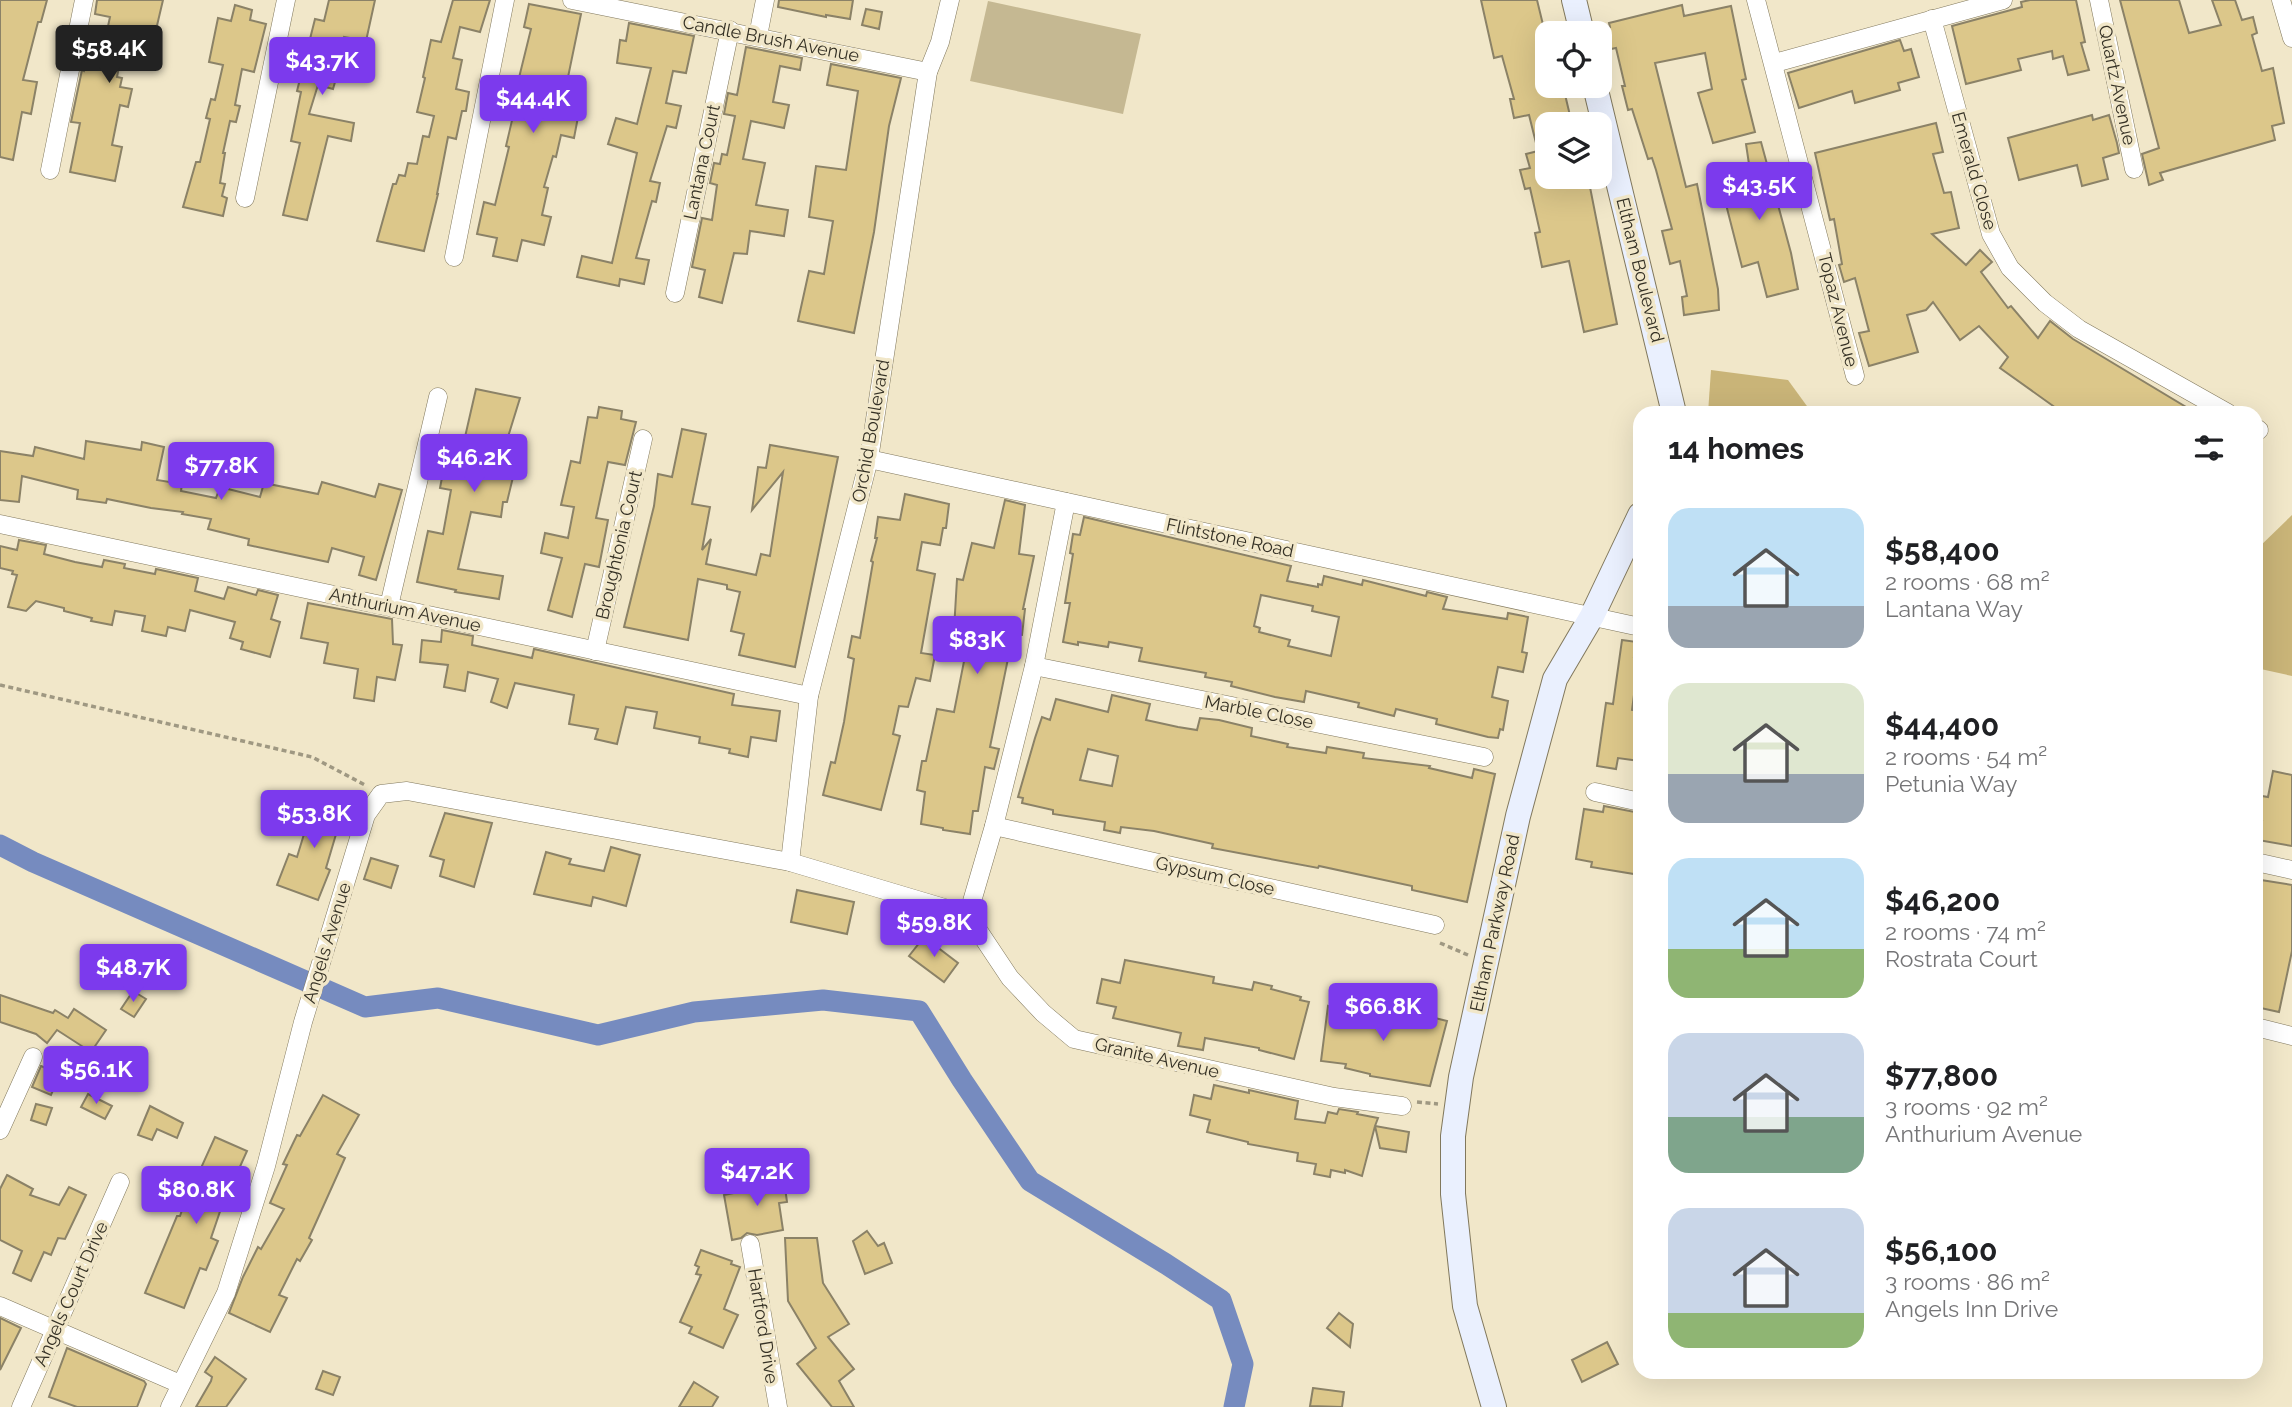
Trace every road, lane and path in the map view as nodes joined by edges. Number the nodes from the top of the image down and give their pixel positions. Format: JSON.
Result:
{"nodes":[{"id":1,"x":84,"y":0,"type":"edge"},
{"id":2,"x":286,"y":0,"type":"edge"},
{"id":3,"x":505,"y":0,"type":"edge"},
{"id":4,"x":572,"y":0,"type":"edge"},
{"id":5,"x":765,"y":0,"type":"edge"},
{"id":6,"x":950,"y":0,"type":"edge"},
{"id":7,"x":1756,"y":0,"type":"edge"},
{"id":8,"x":2003,"y":0,"type":"edge"},
{"id":9,"x":2099,"y":0,"type":"edge"},
{"id":10,"x":2281,"y":0,"type":"edge"},
{"id":11,"x":1580,"y":1,"type":"edge"},
{"id":12,"x":1933,"y":19,"type":"junction"},
{"id":13,"x":1581,"y":21,"type":"edge"},
{"id":14,"x":730,"y":30,"type":"junction"},
{"id":15,"x":758,"y":36,"type":"junction"},
{"id":16,"x":2292,"y":38,"type":"edge"},
{"id":17,"x":1774,"y":62,"type":"junction"},
{"id":18,"x":928,"y":72,"type":"junction"},
{"id":19,"x":1598,"y":98,"type":"edge"},
{"id":20,"x":2134,"y":169,"type":"dead end"},
{"id":21,"x":50,"y":170,"type":"dead end"},
{"id":22,"x":245,"y":198,"type":"dead end"},
{"id":23,"x":454,"y":257,"type":"dead end"},
{"id":24,"x":675,"y":293,"type":"dead end"},
{"id":25,"x":1855,"y":376,"type":"dead end"},
{"id":26,"x":438,"y":397,"type":"dead end"},
{"id":27,"x":1672,"y":406,"type":"edge"},
{"id":28,"x":2216,"y":406,"type":"edge"},
{"id":29,"x":643,"y":439,"type":"dead end"},
{"id":30,"x":869,"y":459,"type":"junction"},
{"id":31,"x":1066,"y":502,"type":"junction"},
{"id":32,"x":0,"y":524,"type":"edge"},
{"id":33,"x":1633,"y":530,"type":"edge"},
{"id":34,"x":388,"y":606,"type":"junction"},
{"id":35,"x":1592,"y":616,"type":"junction"},
{"id":36,"x":1633,"y":625,"type":"edge"},
{"id":37,"x":595,"y":651,"type":"junction"},
{"id":38,"x":1034,"y":666,"type":"junction"},
{"id":39,"x":0,"y":685,"type":"edge"},
{"id":40,"x":809,"y":696,"type":"junction"},
{"id":41,"x":1484,"y":757,"type":"dead end"},
{"id":42,"x":1595,"y":792,"type":"dead end"},
{"id":43,"x":381,"y":794,"type":"junction"},
{"id":44,"x":1633,"y":800,"type":"edge"},
{"id":45,"x":994,"y":826,"type":"junction"},
{"id":46,"x":790,"y":862,"type":"junction"},
{"id":47,"x":2263,"y":864,"type":"edge"},
{"id":48,"x":2292,"y":870,"type":"edge"},
{"id":49,"x":968,"y":915,"type":"junction"},
{"id":50,"x":1435,"y":925,"type":"joint"},
{"id":51,"x":1487,"y":960,"type":"junction"},
{"id":52,"x":2263,"y":1029,"type":"edge"},
{"id":53,"x":2292,"y":1036,"type":"edge"},
{"id":54,"x":33,"y":1057,"type":"dead end"},
{"id":55,"x":1402,"y":1106,"type":"joint"},
{"id":56,"x":1457,"y":1107,"type":"junction"},
{"id":57,"x":0,"y":1130,"type":"edge"},
{"id":58,"x":120,"y":1182,"type":"dead end"},
{"id":59,"x":750,"y":1244,"type":"dead end"},
{"id":60,"x":0,"y":1306,"type":"edge"},
{"id":61,"x":55,"y":1330,"type":"junction"},
{"id":62,"x":180,"y":1384,"type":"junction"},
{"id":63,"x":775,"y":1406,"type":"edge"},
{"id":64,"x":21,"y":1407,"type":"edge"},
{"id":65,"x":170,"y":1407,"type":"edge"},
{"id":66,"x":1494,"y":1407,"type":"edge"}],
"edges":[{"from":1,"to":21,"type":"street"},
{"from":2,"to":22,"type":"street"},
{"from":3,"to":23,"type":"street"},
{"from":4,"to":14,"type":"street","name":"Candle Brush Avenue"},
{"from":5,"to":15,"type":"street"},
{"from":6,"to":18,"type":"street","name":"Orchid Boulevard"},
{"from":7,"to":17,"type":"street","name":"Topaz Avenue"},
{"from":8,"to":12,"type":"street"},
{"from":9,"to":20,"type":"street","name":"Quartz Avenue"},
{"from":10,"to":16,"type":"street"},
{"from":11,"to":13,"type":"street"},
{"from":12,"to":17,"type":"street"},
{"from":12,"to":28,"type":"street","name":"Emerald Close"},
{"from":14,"to":15,"type":"street","name":"Candle Brush Avenue"},
{"from":14,"to":24,"type":"street","name":"Lantana Court"},
{"from":15,"to":18,"type":"street","name":"Candle Brush Avenue"},
{"from":17,"to":25,"type":"street","name":"Topaz Avenue"},
{"from":18,"to":30,"type":"street","name":"Orchid Boulevard"},
{"from":19,"to":27,"type":"street","name":"Eltham Boulevard"},
{"from":26,"to":34,"type":"street"},
{"from":29,"to":37,"type":"street","name":"Broughtonia Court"},
{"from":30,"to":31,"type":"street","name":"Flintstone Road"},
{"from":30,"to":40,"type":"street","name":"Orchid Boulevard"},
{"from":31,"to":35,"type":"street","name":"Flintstone Road"},
{"from":31,"to":38,"type":"street"},
{"from":32,"to":34,"type":"street","name":"Anthurium Avenue"},
{"from":33,"to":35,"type":"street"},
{"from":34,"to":37,"type":"street","name":"Anthurium Avenue"},
{"from":35,"to":36,"type":"street","name":"Flintstone Road"},
{"from":35,"to":51,"type":"street","name":"Eltham Parkway Road"},
{"from":37,"to":40,"type":"street","name":"Anthurium Avenue"},
{"from":38,"to":41,"type":"street","name":"Marble Close"},
{"from":38,"to":45,"type":"street"},
{"from":39,"to":43,"type":"path"},
{"from":40,"to":46,"type":"street","name":"Orchid Boulevard"},
{"from":42,"to":44,"type":"street"},
{"from":43,"to":46,"type":"street"},
{"from":43,"to":62,"type":"street","name":"Angels Avenue"},
{"from":45,"to":49,"type":"street"},
{"from":45,"to":50,"type":"street","name":"Gypsum Close"},
{"from":46,"to":49,"type":"street"},
{"from":47,"to":48,"type":"street"},
{"from":49,"to":55,"type":"street","name":"Granite Avenue"},
{"from":50,"to":51,"type":"path"},
{"from":51,"to":56,"type":"street","name":"Eltham Parkway Road"},
{"from":52,"to":53,"type":"street"},
{"from":54,"to":57,"type":"street"},
{"from":55,"to":56,"type":"path"},
{"from":56,"to":66,"type":"street","name":"Eltham Parkway Road"},
{"from":58,"to":61,"type":"street","name":"Angels Court Drive"},
{"from":59,"to":63,"type":"street","name":"Hartford Drive"},
{"from":60,"to":61,"type":"street"},
{"from":61,"to":62,"type":"street"},
{"from":61,"to":64,"type":"street","name":"Angels Court Drive"},
{"from":62,"to":65,"type":"street","name":"Angels Avenue"}]}
